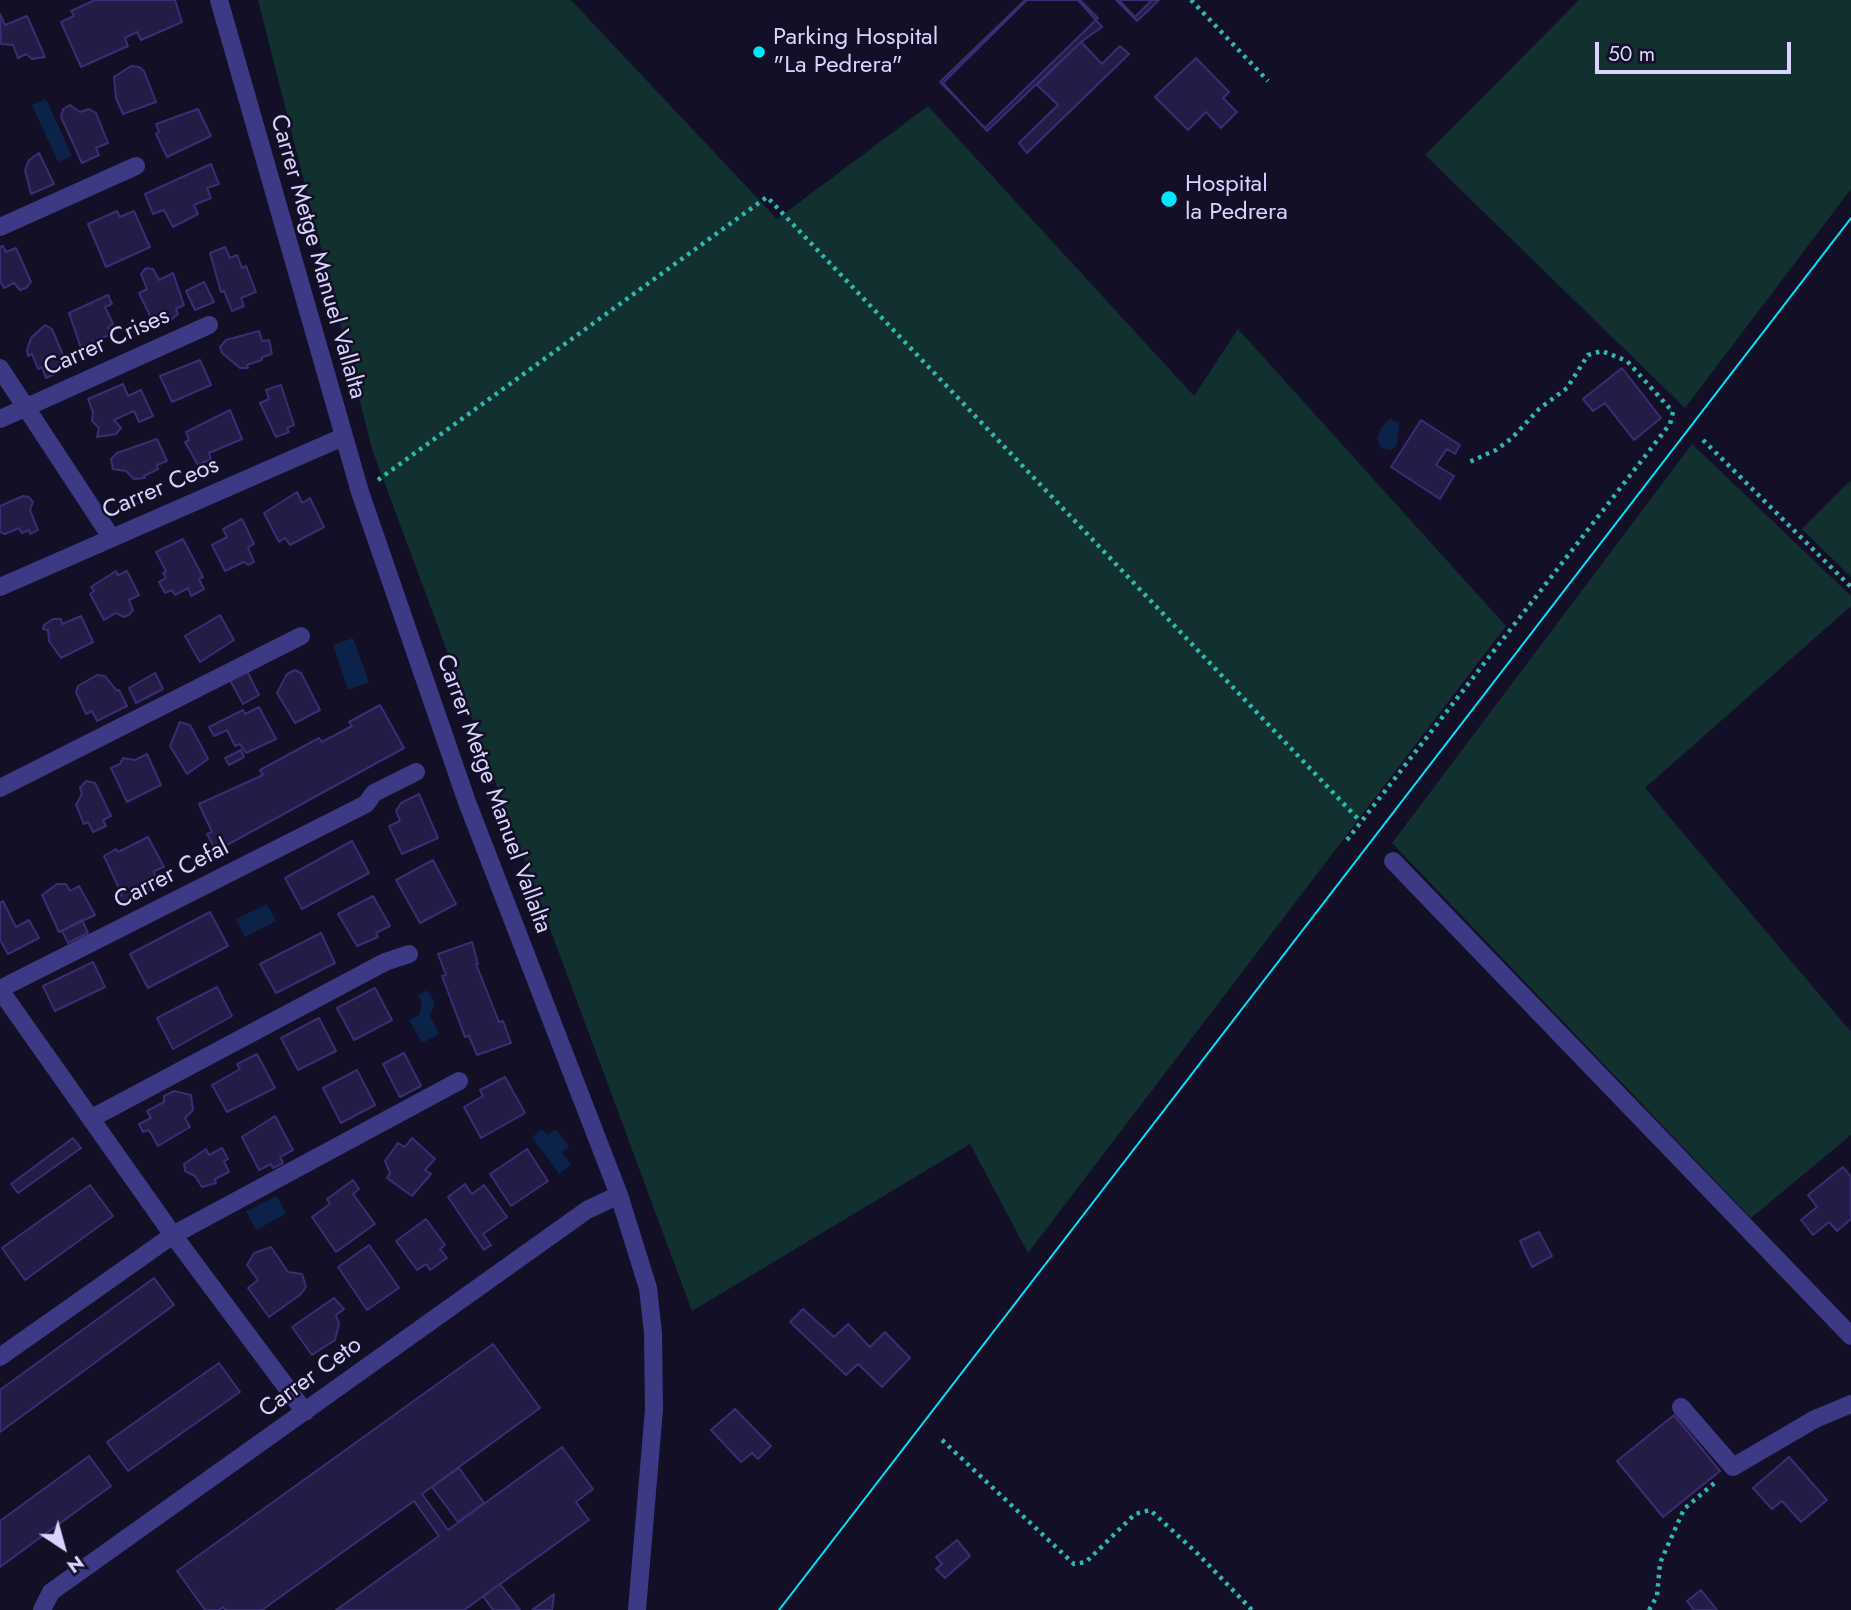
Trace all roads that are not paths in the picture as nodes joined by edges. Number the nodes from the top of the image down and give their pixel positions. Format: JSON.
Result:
{"nodes":[{"id":1,"x":219,"y":0,"type":"edge"},
{"id":2,"x":136,"y":166,"type":"dead end"},
{"id":3,"x":0,"y":227,"type":"edge"},
{"id":4,"x":209,"y":324,"type":"dead end"},
{"id":5,"x":0,"y":368,"type":"edge"},
{"id":6,"x":25,"y":407,"type":"junction"},
{"id":7,"x":0,"y":419,"type":"edge"},
{"id":8,"x":343,"y":437,"type":"junction"},
{"id":9,"x":111,"y":537,"type":"junction"},
{"id":10,"x":0,"y":587,"type":"edge"},
{"id":11,"x":301,"y":636,"type":"dead end"},
{"id":12,"x":416,"y":772,"type":"dead end"},
{"id":13,"x":0,"y":788,"type":"edge"},
{"id":14,"x":1393,"y":862,"type":"dead end"},
{"id":15,"x":409,"y":954,"type":"dead end"},
{"id":16,"x":0,"y":989,"type":"edge"},
{"id":17,"x":459,"y":1081,"type":"dead end"},
{"id":18,"x":92,"y":1118,"type":"junction"},
{"id":19,"x":619,"y":1195,"type":"junction"},
{"id":20,"x":173,"y":1235,"type":"junction"},
{"id":21,"x":1851,"y":1336,"type":"edge"},
{"id":22,"x":0,"y":1357,"type":"edge"},
{"id":23,"x":1851,"y":1404,"type":"edge"},
{"id":24,"x":1681,"y":1407,"type":"dead end"},
{"id":25,"x":305,"y":1412,"type":"junction"},
{"id":26,"x":42,"y":1610,"type":"edge"},
{"id":27,"x":637,"y":1610,"type":"edge"}],
"edges":[{"from":1,"to":8,"type":"street","name":"Carrer Metge Manuel Vallalta"},
{"from":2,"to":3,"type":"street"},
{"from":4,"to":6,"type":"street","name":"Carrer Crises"},
{"from":5,"to":6,"type":"street","name":"Carrer Crises"},
{"from":6,"to":7,"type":"street","name":"Carrer Crises"},
{"from":6,"to":9,"type":"street","name":"Carrer Crises"},
{"from":8,"to":9,"type":"street","name":"Carrer Ceos"},
{"from":8,"to":19,"type":"street","name":"Carrer Metge Manuel Vallalta"},
{"from":9,"to":10,"type":"street","name":"Carrer Ceos"},
{"from":11,"to":13,"type":"street"},
{"from":12,"to":16,"type":"street","name":"Carrer Cefal"},
{"from":14,"to":21,"type":"street"},
{"from":15,"to":18,"type":"street"},
{"from":16,"to":18,"type":"street","name":"Carrer Cefal"},
{"from":17,"to":20,"type":"street"},
{"from":18,"to":20,"type":"street","name":"Carrer Cefal"},
{"from":19,"to":25,"type":"street","name":"Carrer Ceto"},
{"from":19,"to":27,"type":"street","name":"Carrer Metge Manuel Vallalta"},
{"from":20,"to":22,"type":"street"},
{"from":20,"to":25,"type":"street","name":"Carrer Cefal"},
{"from":23,"to":24,"type":"street"},
{"from":25,"to":26,"type":"street","name":"Carrer Ceto"}]}
